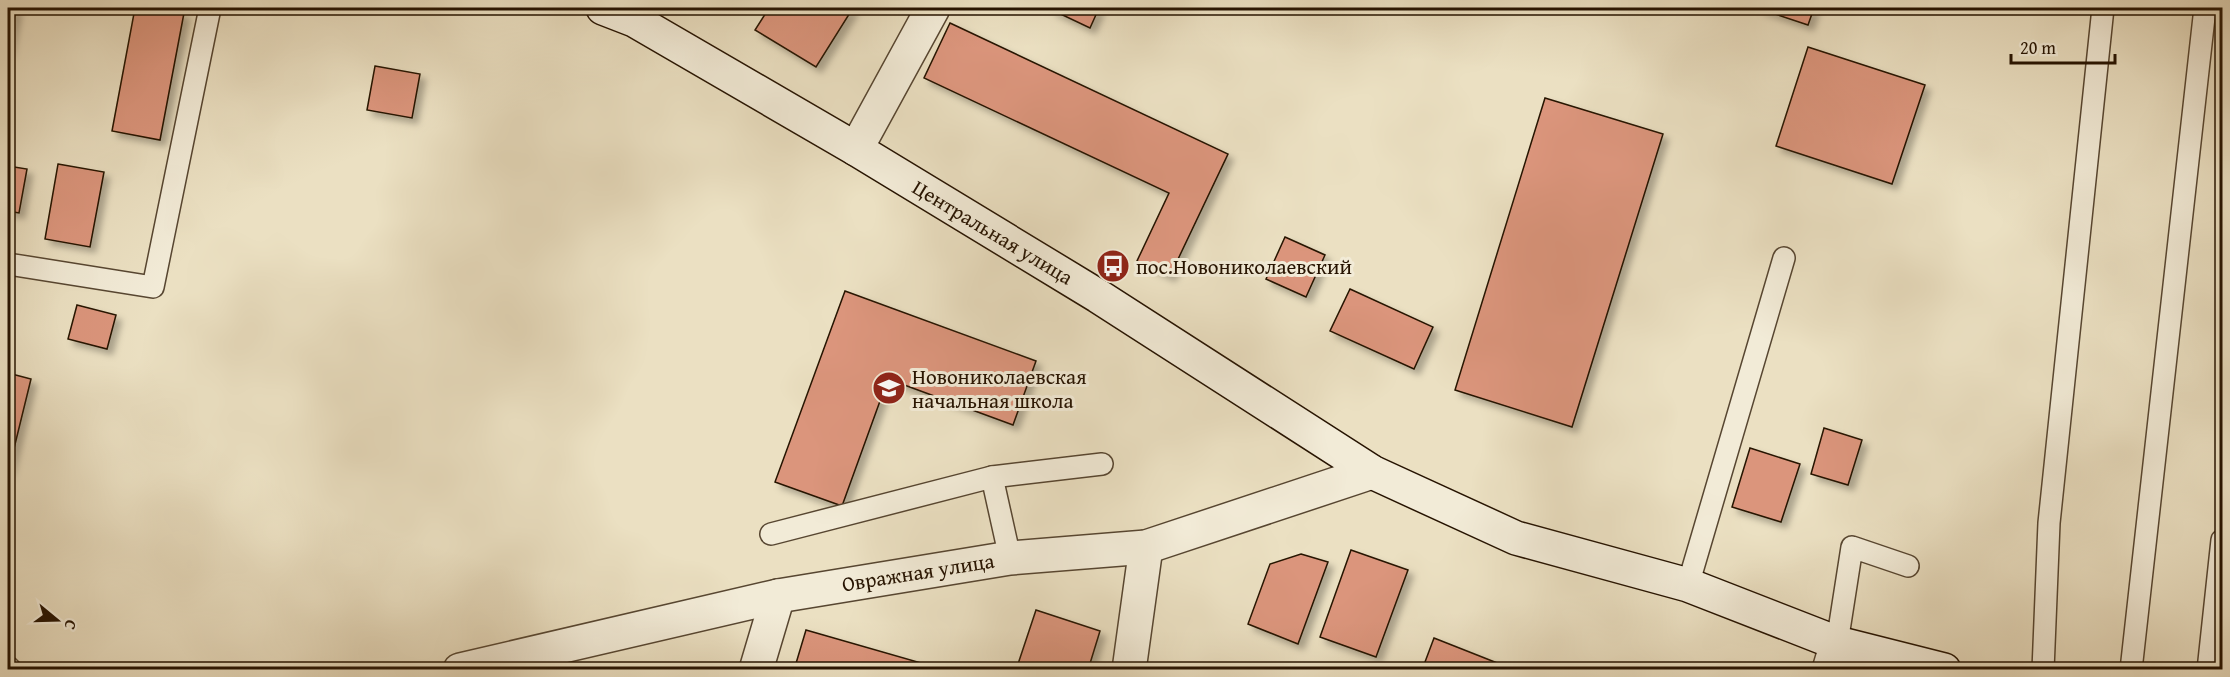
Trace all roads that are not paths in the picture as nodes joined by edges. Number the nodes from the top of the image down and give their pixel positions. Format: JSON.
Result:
{"nodes":[{"id":1,"x":210,"y":8,"type":"edge"},
{"id":2,"x":603,"y":8,"type":"edge"},
{"id":3,"x":933,"y":8,"type":"edge"},
{"id":4,"x":2103,"y":8,"type":"edge"},
{"id":5,"x":2205,"y":8,"type":"edge"},
{"id":6,"x":856,"y":149,"type":"junction"},
{"id":7,"x":1784,"y":258,"type":"dead end"},
{"id":8,"x":8,"y":264,"type":"edge"},
{"id":9,"x":1102,"y":464,"type":"dead end"},
{"id":10,"x":1372,"y":472,"type":"junction"},
{"id":11,"x":992,"y":477,"type":"junction"},
{"id":12,"x":771,"y":534,"type":"dead end"},
{"id":13,"x":2223,"y":540,"type":"edge"},
{"id":14,"x":1146,"y":547,"type":"junction"},
{"id":15,"x":1010,"y":558,"type":"junction"},
{"id":16,"x":1908,"y":566,"type":"dead end"},
{"id":17,"x":1688,"y":585,"type":"junction"},
{"id":18,"x":778,"y":596,"type":"junction"},
{"id":19,"x":1833,"y":656,"type":"edge"},
{"id":20,"x":8,"y":667,"type":"edge"},
{"id":21,"x":11,"y":669,"type":"edge"},
{"id":22,"x":460,"y":669,"type":"edge"},
{"id":23,"x":756,"y":669,"type":"edge"},
{"id":24,"x":1129,"y":669,"type":"edge"},
{"id":25,"x":1944,"y":669,"type":"edge"},
{"id":26,"x":2043,"y":669,"type":"edge"},
{"id":27,"x":2131,"y":669,"type":"edge"},
{"id":28,"x":2208,"y":669,"type":"edge"}],
"edges":[{"from":1,"to":8,"type":"lane"},
{"from":2,"to":6,"type":"main road","name":"Центральная улица"},
{"from":3,"to":6,"type":"main road"},
{"from":4,"to":26,"type":"lane"},
{"from":5,"to":27,"type":"lane"},
{"from":6,"to":10,"type":"main road","name":"Центральная улица"},
{"from":7,"to":17,"type":"lane"},
{"from":9,"to":11,"type":"lane"},
{"from":10,"to":14,"type":"main road","name":"Овражная улица"},
{"from":10,"to":17,"type":"main road","name":"Центральная улица"},
{"from":11,"to":12,"type":"lane"},
{"from":11,"to":15,"type":"lane"},
{"from":13,"to":28,"type":"lane"},
{"from":14,"to":15,"type":"main road","name":"Овражная улица"},
{"from":14,"to":24,"type":"main road"},
{"from":15,"to":18,"type":"main road","name":"Овражная улица"},
{"from":16,"to":19,"type":"lane"},
{"from":17,"to":19,"type":"main road","name":"Центральная улица"},
{"from":18,"to":22,"type":"main road","name":"Овражная улица"},
{"from":18,"to":23,"type":"main road"},
{"from":19,"to":25,"type":"main road","name":"Центральная улица"},
{"from":20,"to":21,"type":"lane"}]}
